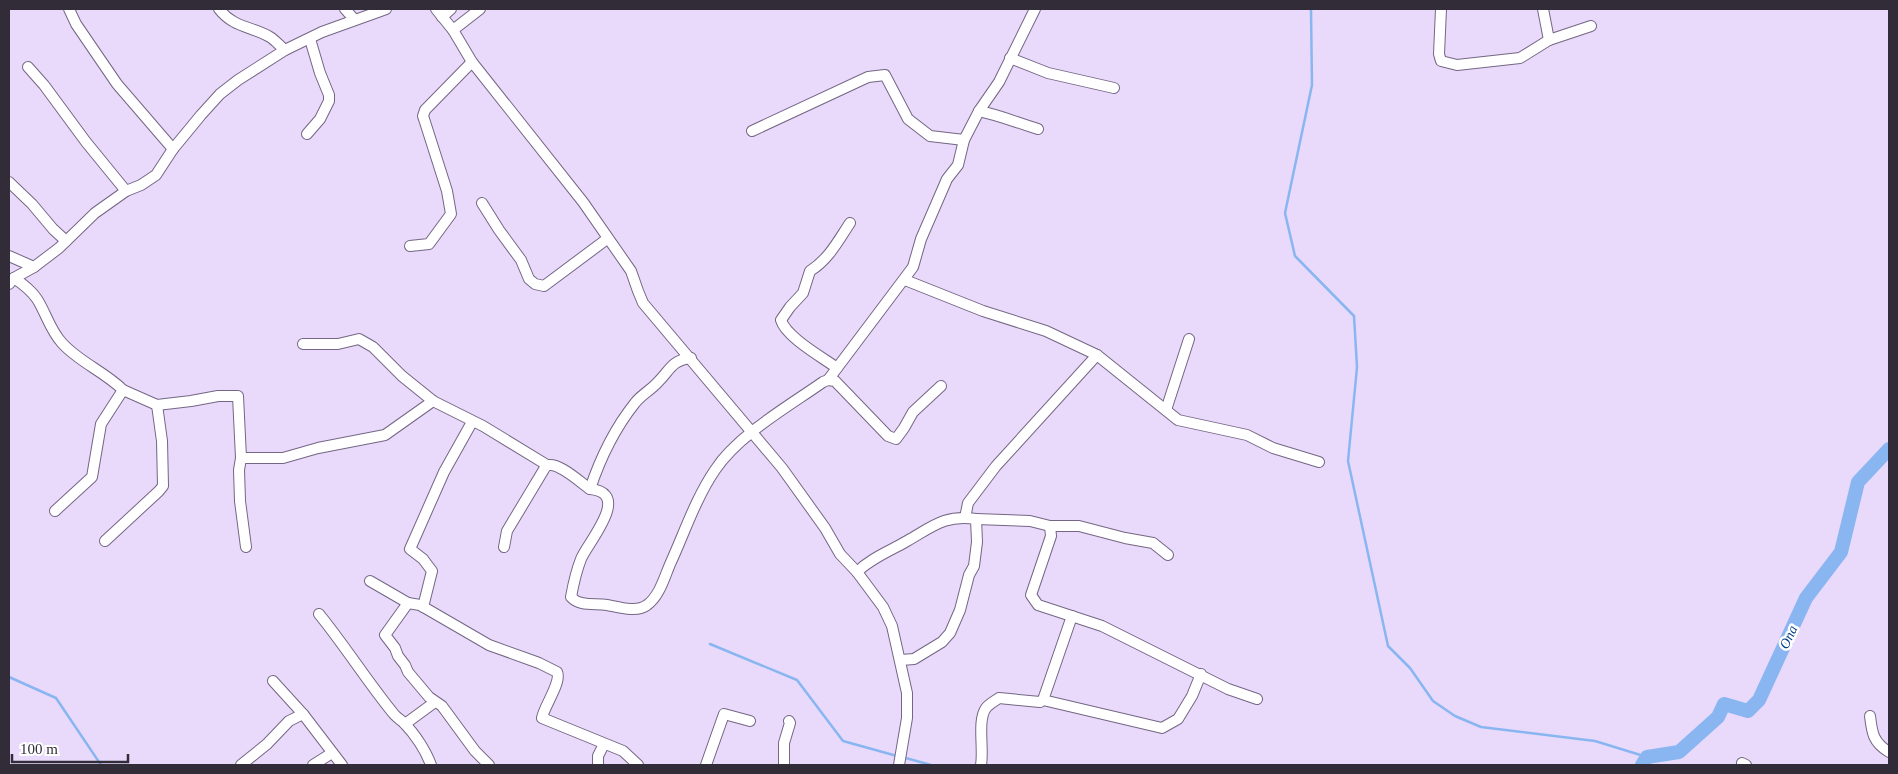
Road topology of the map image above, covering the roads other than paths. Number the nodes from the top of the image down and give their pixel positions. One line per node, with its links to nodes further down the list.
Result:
1 (69, 9): 26 (street)
2 (218, 9): 16 (street)
3 (346, 9): 11 (street)
4 (386, 9): 11 (street)
5 (451, 9): 10 (street)
6 (480, 9): 13 (street)
7 (1035, 9): 17 (street)
8 (1441, 9): 15 (street)
9 (1543, 9): 15 (street)
10 (439, 13): 13 (street)
11 (354, 19): 14 (street)
12 (1591, 26): 15 (street)
13 (453, 30): 18 (street)
14 (310, 39): 16 (street); 24 (street)
15 (1549, 40)
16 (285, 50): 26 (street)
17 (1010, 58): 20 (street); 21 (street)
18 (472, 62): 31 (street); 33 (street)
19 (28, 67): 28 (street)
20 (1114, 88)
21 (979, 111): 22 (street); 25 (street)
22 (1038, 129)
23 (752, 131): 25 (street)
24 (307, 134)
25 (964, 140): 36 (street)
26 (173, 149): 28 (street)
27 (9, 182): 32 (street)
28 (126, 191): 32 (street)
29 (482, 203): 31 (street)
30 (850, 223): 42 (street)
31 (608, 239): 41 (street)
32 (66, 240): 35 (street)
33 (410, 246)
34 (9, 256): 35 (street)
35 (34, 268): 37 (street)
36 (905, 280): 40 (street); 42 (street)
37 (12, 281): 45 (street)
38 (1189, 340): 48 (street)
39 (303, 344): 46 (street)
40 (1097, 355): 48 (street); 56 (street)
41 (691, 358): 50 (street); 54 (street)
42 (837, 368): 43 (street)
43 (828, 380): 44 (street); 50 (street)
44 (941, 386)
45 (123, 390): 47 (street); 55 (street)
46 (433, 401): 49 (street); 51 (street)
47 (157, 404): 51 (street); 59 (street)
48 (1166, 410): 52 (street)
49 (472, 422): 53 (street); 66 (street)
50 (753, 432): 54 (street); 63 (street)
51 (241, 458): 60 (street)
52 (1319, 462)
53 (547, 465): 54 (street); 61 (street)
54 (590, 489)
55 (55, 511)
56 (965, 518): 57 (street); 63 (street)
57 (976, 519): 58 (street); 69 (street)
58 (1050, 526): 62 (street); 68 (street)
59 (105, 540)
60 (246, 547)
61 (504, 548)
62 (1168, 555)
63 (857, 572): 69 (street)
64 (370, 581): 65 (street)
65 (408, 603): 66 (street); 74 (street)
66 (423, 607): 80 (street)
67 (319, 614): 79 (street)
68 (1072, 616): 70 (street); 73 (street)
69 (901, 660): 92 (street)
70 (1201, 674): 72 (street); 73 (street)
71 (273, 682): 75 (street)
72 (1257, 699)
73 (1043, 700): 93 (street)
74 (435, 702): 79 (street); 87 (street)
75 (303, 714): 82 (street); 83 (street)
76 (1870, 716): 81 (street)
77 (750, 721): 90 (street)
78 (789, 721): 91 (street)
79 (405, 724): 86 (street)
80 (604, 744): 88 (street); 89 (street)
81 (1889, 752)
82 (332, 753): 84 (street); 85 (street)
83 (241, 765)
84 (313, 765)
85 (342, 765)
86 (431, 765)
87 (489, 765)
88 (598, 765)
89 (638, 765)
90 (706, 765)
91 (784, 765)
92 (900, 765)
93 (981, 765)

